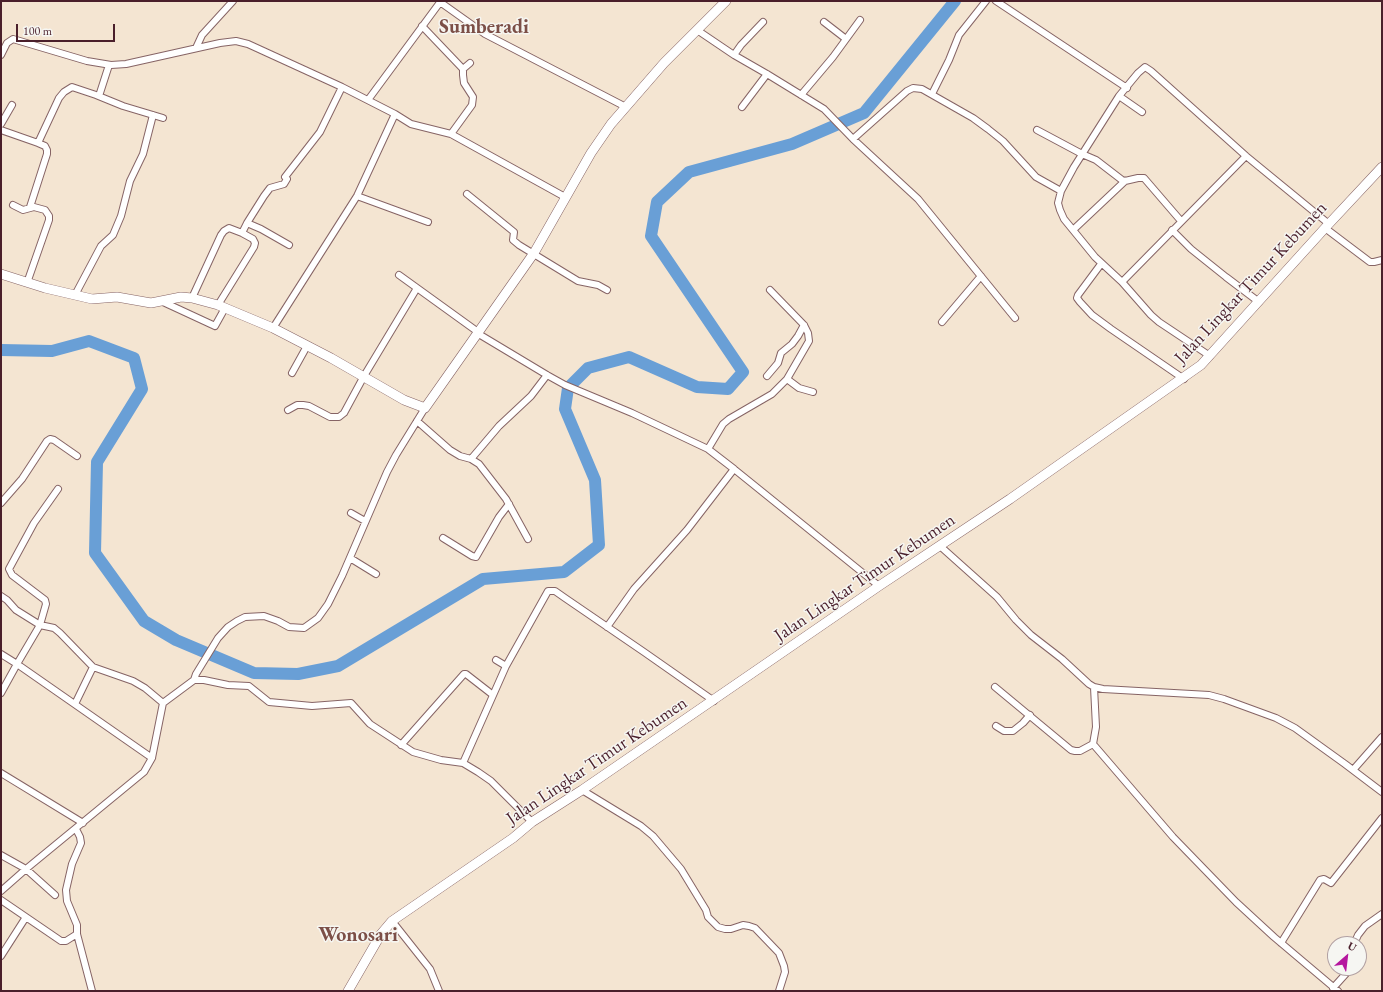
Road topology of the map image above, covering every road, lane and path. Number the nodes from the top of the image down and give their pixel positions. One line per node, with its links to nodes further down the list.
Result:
1 (233, 1): 12 (street)
2 (726, 1): 10 (main road)
3 (986, 1): 21 (street)
4 (996, 1): 20 (street)
5 (441, 2): 9 (street); 27 (street)
6 (860, 20): 11 (street)
7 (763, 22): 14 (street)
8 (824, 22): 11 (street)
9 (422, 26): 17 (street); 25 (street)
10 (697, 30): 14 (street); 27 (main road)
11 (846, 39): 22 (street)
12 (196, 48): 16 (street); 19 (street)
13 (1, 55): 16 (street)
14 (734, 55): 18 (street)
15 (470, 63): 17 (street)
16 (109, 65): 23 (street)
17 (463, 70): 36 (street)
18 (768, 74): 22 (street); 28 (street)
19 (342, 88): 25 (street); 51 (street)
20 (1126, 88): 24 (street); 40 (street)
21 (932, 94): 37 (street); 43 (street)
22 (801, 95): 37 (street)
23 (99, 96): 31 (street); 38 (street)
24 (1120, 96): 29 (street); 39 (street)
25 (368, 100): 30 (street)
26 (12, 105): 33 (street)
27 (624, 106): 46 (main road)
28 (742, 107)
29 (1142, 112)
30 (395, 114): 36 (street); 45 (street)
31 (153, 115): 32 (street); 68 (street)
32 (163, 118)
33 (1, 124)
34 (1, 130): 38 (street)
35 (1037, 130): 39 (street)
36 (451, 134): 46 (street)
37 (851, 138): 62 (street)
38 (38, 143): 48 (street)
39 (1082, 154): 42 (street); 43 (street)
40 (1246, 156): 49 (street); 52 (street)
41 (1382, 167): 52 (main road, Jalan Lingkar Timur Kebumen)
42 (1125, 181): 49 (street); 53 (street)
43 (1061, 191): 53 (street)
44 (467, 194): 57 (street)
45 (357, 196): 50 (street); 76 (street)
46 (565, 197): 57 (main road)
47 (12, 205): 48 (street)
48 (30, 207): 64 (street)
49 (1181, 221): 54 (street)
50 (428, 222)
51 (247, 224): 55 (street); 56 (street)
52 (1327, 226): 58 (street); 71 (main road, Jalan Lingkar Timur Kebumen)
53 (1073, 230): 59 (street)
54 (1172, 230): 63 (street); 71 (street)
55 (242, 233): 69 (street); 72 (street)
56 (289, 244)
57 (534, 253): 66 (street); 77 (main road)
58 (1382, 260)
59 (1101, 264): 63 (street); 84 (street)
60 (1, 274): 64 (main road)
61 (399, 275): 65 (street)
62 (982, 276): 73 (street); 74 (street)
63 (1122, 282): 79 (street)
64 (27, 283): 68 (main road)
65 (417, 288): 77 (street); 82 (street)
66 (607, 290)
67 (770, 290): 75 (street)
68 (75, 295): 70 (main road)
69 (192, 298): 70 (main road); 72 (main road)
70 (162, 301): 72 (street)
71 (1259, 302): 79 (main road, Jalan Lingkar Timur Kebumen)
72 (221, 306): 76 (main road)
73 (1014, 318)
74 (942, 322)
75 (804, 325): 83 (street); 85 (street)
76 (273, 328): 78 (main road)
77 (478, 332): 81 (street); 87 (main road)
78 (307, 346): 80 (street); 82 (main road)
79 (1210, 356): 84 (main road, Jalan Lingkar Timur Kebumen)
80 (292, 373)
81 (547, 375): 90 (street); 92 (street)
82 (364, 376): 87 (main road); 88 (street)
83 (768, 376)
84 (1184, 379): 101 (main road, Jalan Lingkar Timur Kebumen)
85 (787, 380): 86 (street); 90 (street)
86 (813, 392)
87 (424, 408): 89 (street)
88 (288, 410)
89 (417, 422): 92 (street); 98 (street)
90 (708, 449): 93 (street)
91 (77, 456): 95 (street)
92 (471, 459): 96 (street)
93 (734, 469): 104 (street); 107 (street)
94 (58, 489): 106 (street)
95 (1, 504)
96 (509, 504): 99 (street); 100 (street)
97 (351, 513): 98 (street)
98 (365, 521): 102 (street)
99 (443, 538)
100 (528, 539)
101 (940, 546): 104 (main road, Jalan Lingkar Timur Kebumen); 115 (street)
102 (350, 558): 103 (street); 113 (street)
103 (376, 574)
104 (879, 586): 118 (main road, Jalan Lingkar Timur Kebumen)
105 (1, 596): 106 (street)
106 (40, 626): 110 (street); 112 (street)
107 (607, 627): 111 (street); 118 (street)
108 (1, 654): 110 (street)
109 (496, 660): 111 (street)
110 (17, 664): 116 (street); 120 (street)
111 (506, 666): 117 (street)
112 (93, 668): 119 (street); 120 (street)
113 (195, 677): 119 (street); 125 (street)
114 (996, 687): 121 (street)
115 (1094, 687): 124 (street); 128 (street)
116 (1, 693)
117 (493, 695): 125 (street); 127 (street)
118 (714, 701): 130 (main road, Jalan Lingkar Timur Kebumen)
119 (163, 703): 126 (street)
120 (75, 704): 126 (street)
121 (1030, 715): 122 (street); 124 (street)
122 (996, 726)
123 (1382, 737): 128 (street)
124 (1093, 744): 146 (street)
125 (401, 745): 127 (street)
126 (152, 758): 134 (street)
127 (463, 764): 133 (street)
128 (1353, 770): 131 (street)
129 (1, 773): 134 (street)
130 (582, 790): 133 (main road, Jalan Lingkar Timur Kebumen); 153 (street)
131 (1382, 792)
132 (1382, 818): 146 (street)
133 (532, 822): 143 (main road, Jalan Lingkar Timur Kebumen)
134 (83, 823): 135 (street)
135 (76, 829): 137 (street); 144 (street)
136 (1, 855): 137 (street)
137 (30, 873): 138 (street); 139 (street)
138 (1, 891)
139 (56, 895)
140 (1, 900): 142 (street)
141 (1382, 914): 145 (street)
142 (26, 917): 144 (street); 147 (street)
143 (392, 921): 151 (main road, Jalan Lingkar Timur Kebumen); 152 (street)
144 (77, 934): 150 (street)
145 (1358, 936)
146 (1281, 943): 149 (street)
147 (1, 956)
148 (1345, 976): 149 (street)
149 (1336, 989)
150 (92, 991)
151 (348, 991)
152 (439, 991)
153 (779, 991)

